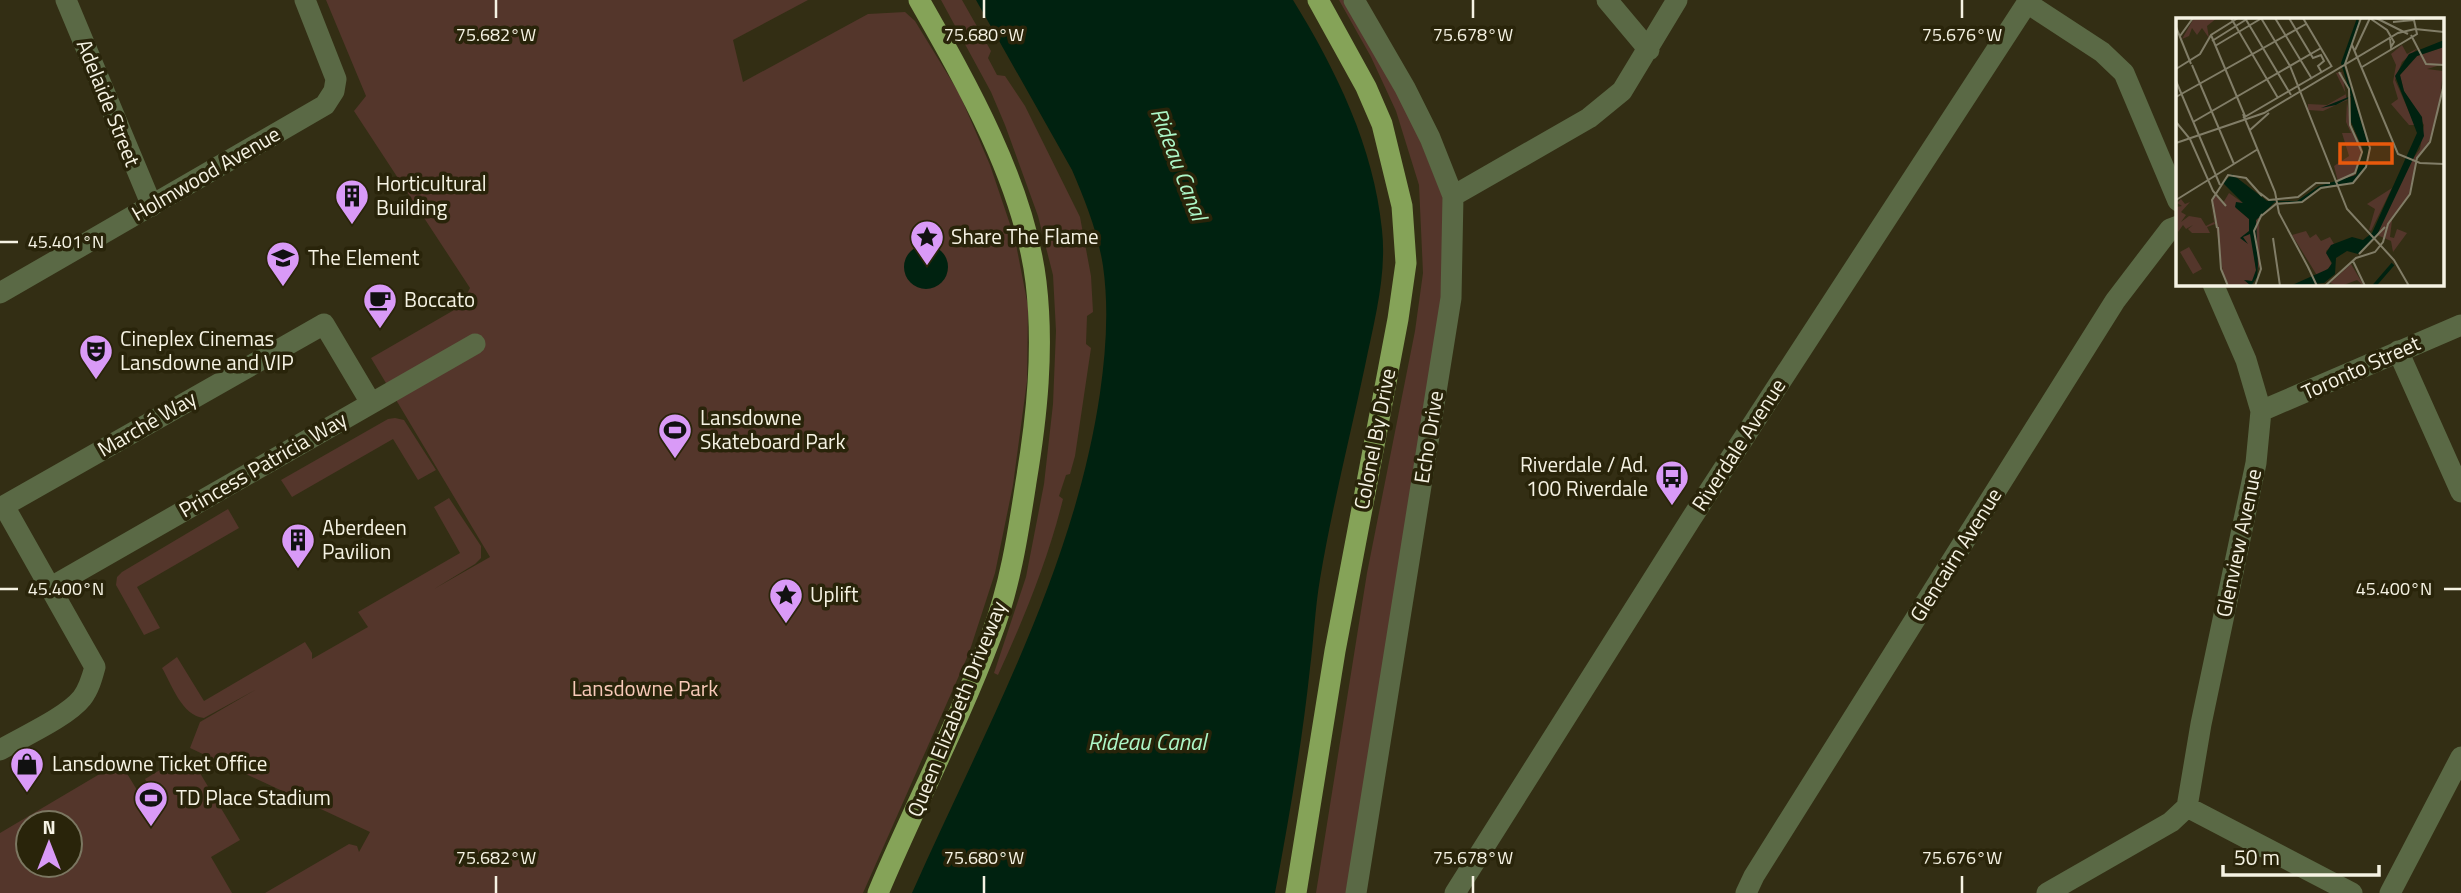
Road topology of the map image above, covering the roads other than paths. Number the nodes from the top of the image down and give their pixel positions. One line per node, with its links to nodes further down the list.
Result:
1 (66, 0): 12 (street, Adelaide Street)
2 (304, 0): 12 (street, Holmwood Avenue)
3 (919, 0): 27 (main road, Queen Elizabeth Driveway)
4 (1318, 0): 28 (main road, Colonel By Drive)
5 (1354, 0): 10 (street, Echo Drive)
6 (1607, 0): 9 (street)
7 (1677, 0): 9 (street)
8 (2028, 1): 11 (street); 30 (street, Riverdale Avenue)
9 (1649, 50): 10 (street)
10 (1453, 196): 29 (street, Echo Drive)
11 (2176, 196)
12 (152, 206): 15 (street, Holmwood Avenue)
13 (2176, 227): 31 (street, Glencairn Avenue)
14 (2213, 285): 20 (street, Glenview Avenue)
15 (0, 293)
16 (2461, 325): 18 (street, Toronto Street)
17 (475, 344): 19 (street, Princess Patricia Way)
18 (2399, 351): 20 (street, Toronto Street); 21 (street)
19 (370, 403): 22 (street, Marché Way); 23 (street, Princess Patricia Way)
20 (2261, 411): 26 (street, Glenview Avenue)
21 (2461, 492)
22 (2, 507): 23 (street)
23 (51, 587): 24 (street)
24 (0, 750)
25 (2461, 757): 34 (street)
26 (2187, 807): 32 (street); 33 (street)
27 (878, 893)
28 (1296, 893)
29 (1356, 893)
30 (1455, 893)
31 (1746, 893)
32 (2047, 893)
33 (2352, 893)
34 (2390, 893)

